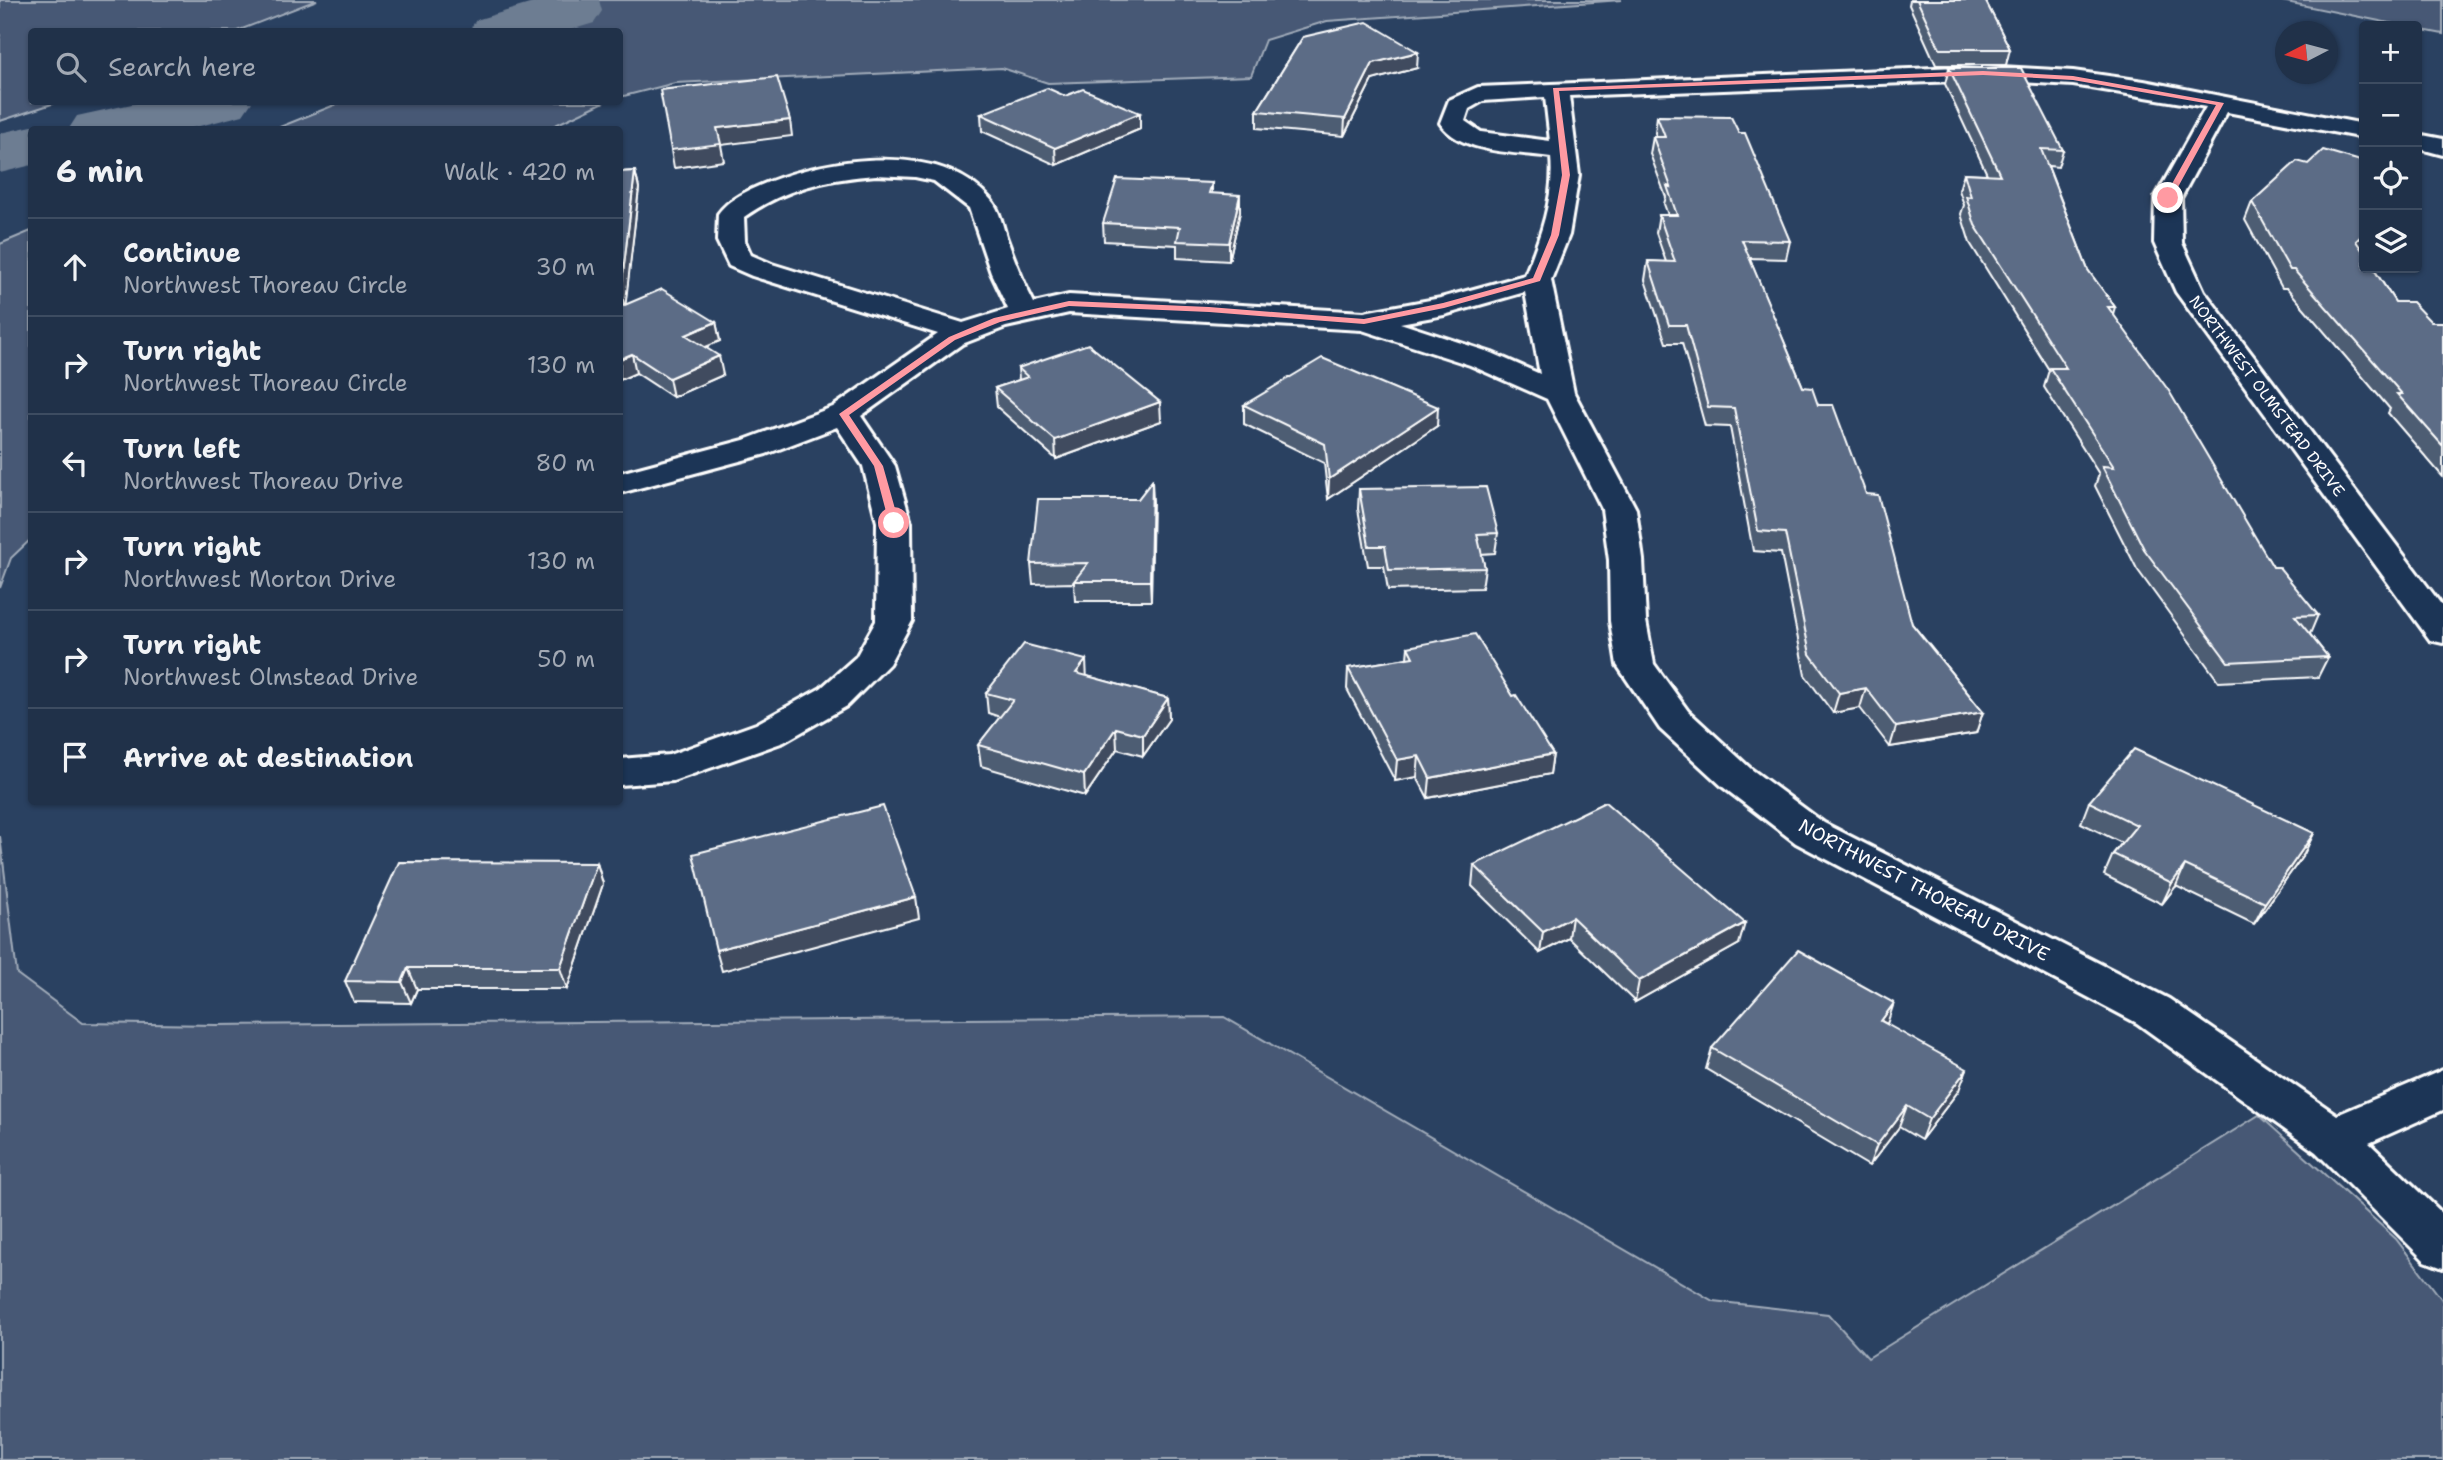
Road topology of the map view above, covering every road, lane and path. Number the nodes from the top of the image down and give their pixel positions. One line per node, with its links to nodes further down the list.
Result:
1 (1556, 89): 2 (street); 6 (street); 6 (street)
2 (2220, 103): 3 (street); 14 (street, NORTHWEST OLMSTEAD DRIVE)
3 (2359, 130)
4 (2422, 142): 5 (street)
5 (2443, 147)
6 (1563, 151): 7 (street)
7 (1537, 280): 9 (street); 11 (street, NORTHWEST THOREAU DRIVE)
8 (1019, 315): 9 (street); 10 (street); 10 (street)
9 (1364, 321): 11 (street)
10 (964, 333): 12 (street)
11 (1559, 393): 17 (street, NORTHWEST THOREAU DRIVE)
12 (844, 414): 13 (street); 15 (street)
13 (623, 482)
14 (2443, 632)
15 (623, 772)
16 (2443, 1089): 17 (street)
17 (2333, 1138): 18 (street, NORTHWEST THOREAU DRIVE)
18 (2443, 1246)

